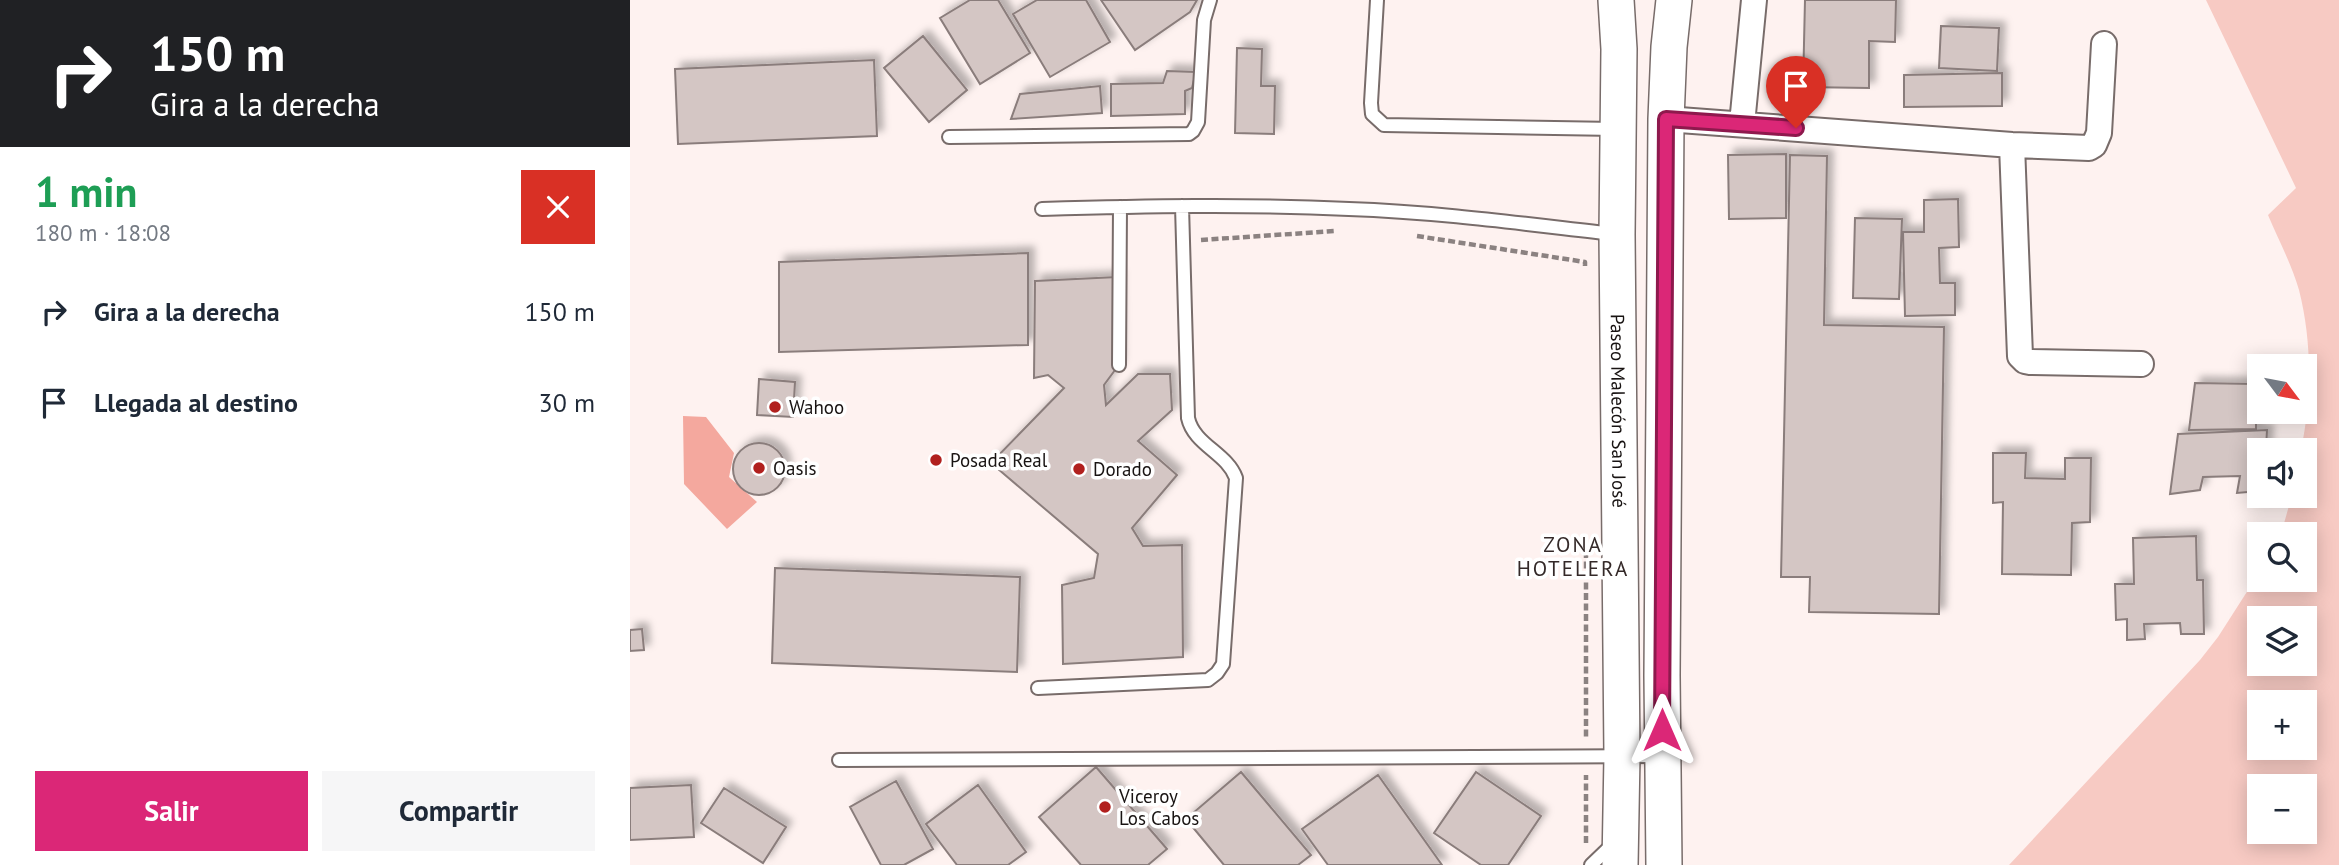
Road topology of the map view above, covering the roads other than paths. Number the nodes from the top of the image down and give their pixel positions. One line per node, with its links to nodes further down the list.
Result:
1 (1210, 0): 10 (lane)
2 (1377, 0): 9 (lane)
3 (1616, 0): 9 (main road, Paseo Malecón San José)
4 (1674, 0): 7 (main road)
5 (1754, 0): 8 (street)
6 (2104, 44): 11 (street)
7 (1666, 119): 8 (street); 18 (main road)
8 (1742, 124): 11 (street)
9 (1617, 129): 15 (main road, Paseo Malecón San José)
10 (949, 137)
11 (2012, 145): 16 (street)
12 (1182, 206): 13 (lane); 15 (lane); 20 (lane)
13 (1120, 207): 14 (lane); 17 (lane)
14 (1042, 209)
15 (1617, 234): 19 (main road, Paseo Malecón San José)
16 (2141, 364)
17 (1119, 365)
18 (1662, 676): 19 (main road); 22 (main road)
19 (1621, 677): 21 (main road, Paseo Malecón San José)
20 (1038, 688)
21 (1622, 757): 22 (lane); 23 (lane); 24 (main road, Paseo Malecón San José)
22 (1662, 757): 26 (main road)
23 (839, 760)
24 (1620, 851): 25 (lane)
25 (1591, 865)
26 (1664, 865)

